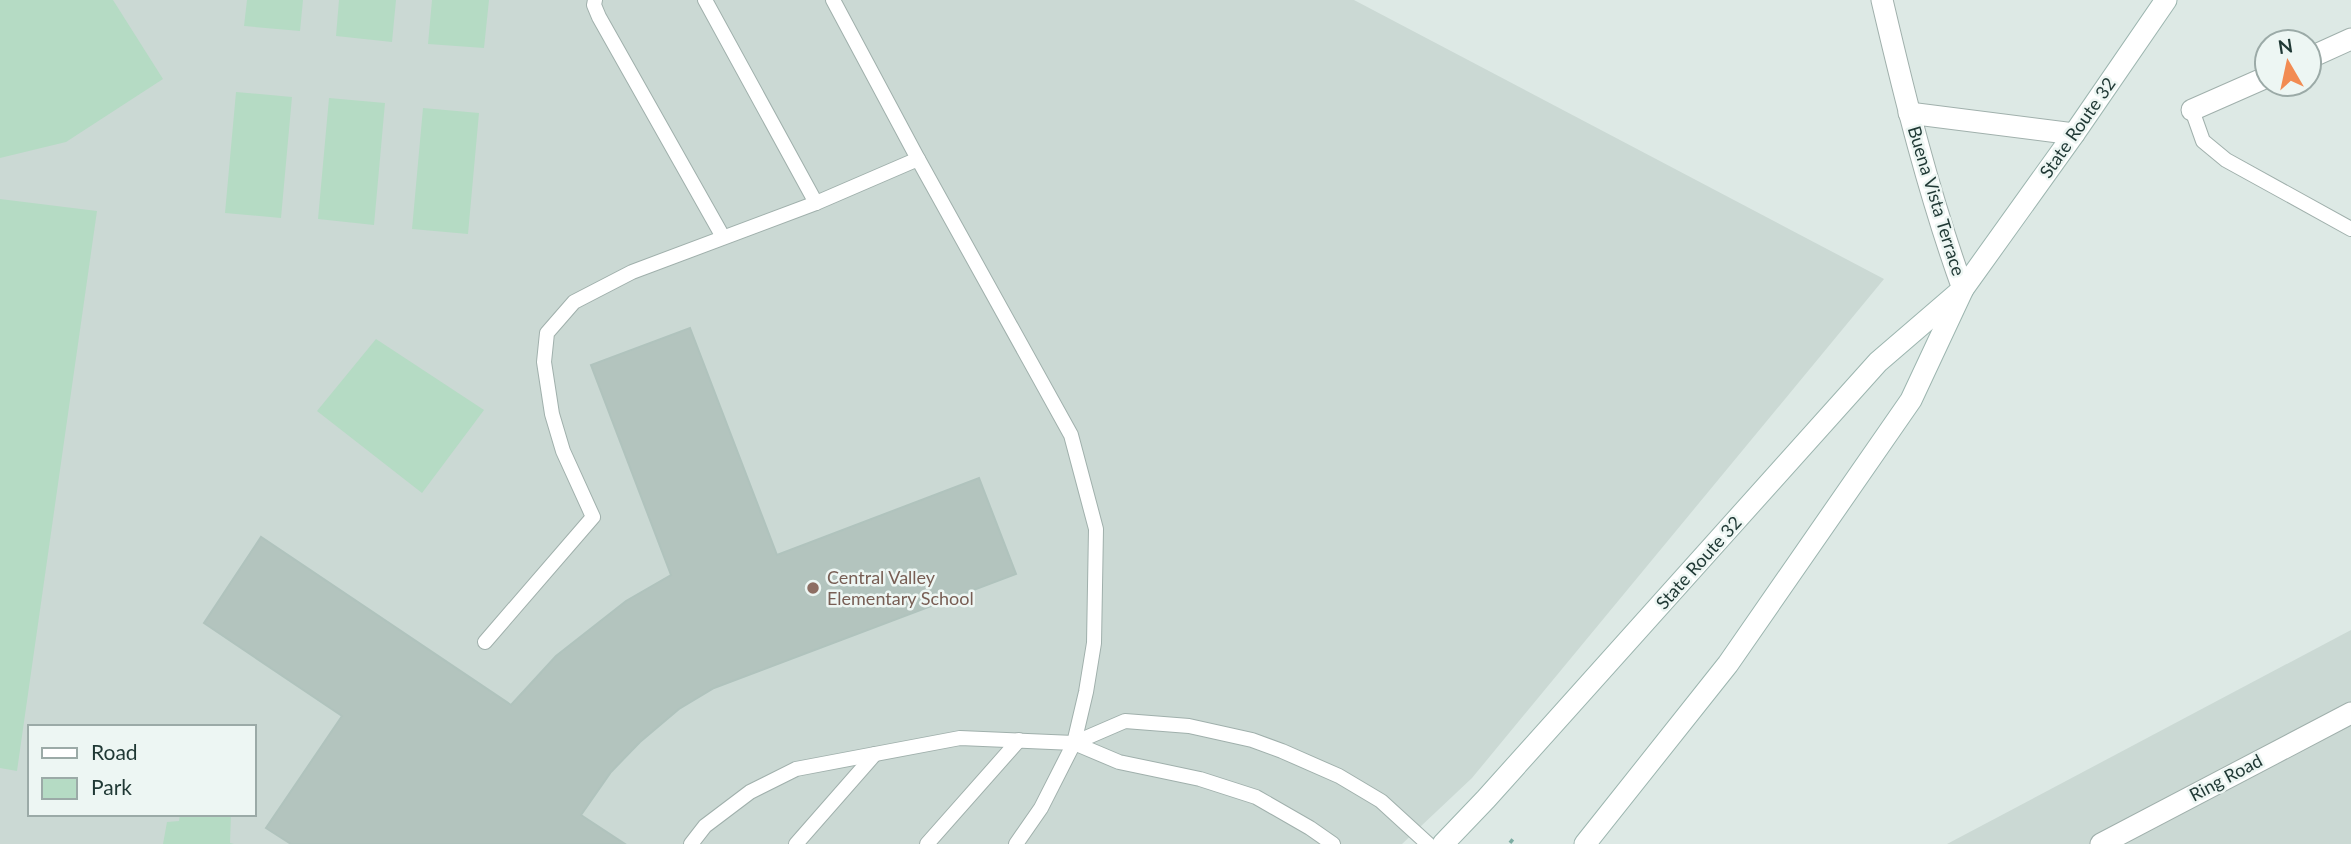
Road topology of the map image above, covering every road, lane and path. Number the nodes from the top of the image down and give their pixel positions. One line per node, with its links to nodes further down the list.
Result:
1 (595, 0): 15 (lane)
2 (705, 0): 13 (lane)
3 (833, 0): 12 (lane)
4 (1882, 0): 10 (main road, Buena Vista Terrace)
5 (2166, 0): 11 (main road, State Route 32)
6 (2351, 39): 7 (main road)
7 (2323, 52)
8 (2253, 83): 9 (main road)
9 (2192, 110): 14 (lane)
10 (1909, 113): 11 (main road, Buena Vista Terrace); 16 (main road, Buena Vista Terrace)
11 (2074, 134): 16 (main road, State Route 32)
12 (918, 159): 13 (lane); 20 (lane)
13 (816, 203): 15 (lane)
14 (2351, 229)
15 (723, 237): 17 (lane)
16 (1963, 289): 28 (main road, State Route 32); 29 (main road, State Route 32)
17 (485, 642)
18 (2351, 713): 30 (main road, Ring Road)
19 (1019, 740): 20 (lane); 21 (lane); 24 (lane)
20 (1074, 743): 25 (lane); 26 (lane); 27 (lane)
21 (875, 754): 22 (lane); 23 (lane)
22 (691, 844)
23 (796, 844)
24 (927, 844)
25 (1016, 844)
26 (1333, 844)
27 (1428, 844)
28 (1443, 844)
29 (1585, 844)
30 (2101, 844)

